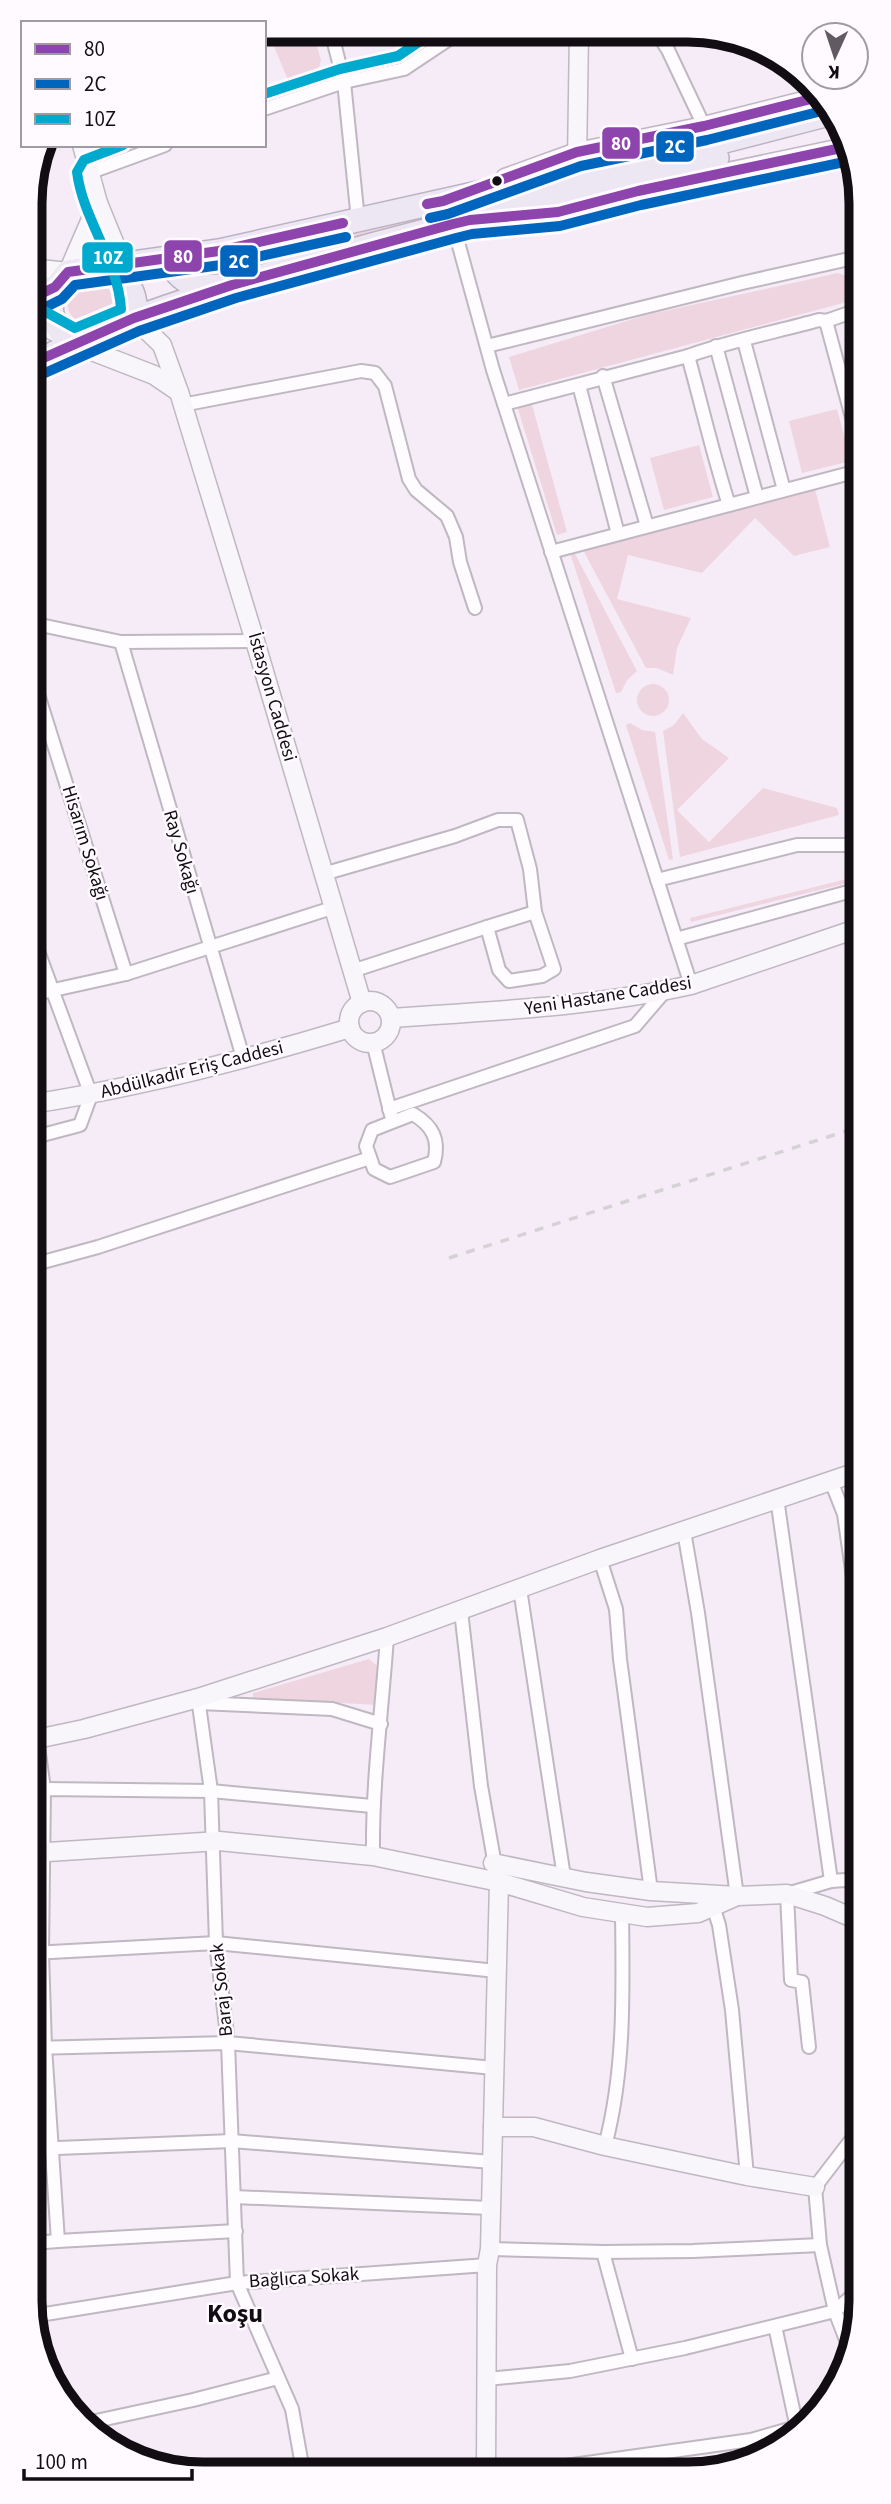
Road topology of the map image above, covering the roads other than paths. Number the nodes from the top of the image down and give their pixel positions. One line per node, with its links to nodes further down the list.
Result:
1 (334, 42): 5 (street)
2 (446, 42): 5 (street)
3 (579, 42): 14 (street)
4 (663, 42): 9 (street)
5 (344, 82): 7 (street); 17 (street)
6 (811, 99): 9 (street)
7 (266, 108)
8 (822, 115): 14 (highway)
9 (704, 126): 14 (street)
10 (831, 129): 18 (highway)
11 (83, 147): 15 (street)
12 (146, 148): 15 (street)
13 (839, 149): 18 (street)
14 (577, 162): 17 (highway)
15 (91, 172): 16 (street)
16 (98, 203): 21 (street); 23 (street)
17 (358, 220): 19 (highway)
18 (461, 222): 24 (highway); 32 (street)
19 (219, 251): 21 (highway); 24 (highway)
20 (849, 259): 32 (street)
21 (120, 271): 23 (highway); 27 (highway)
22 (42, 272): 23 (street)
23 (62, 280): 25 (highway); 30 (highway)
24 (233, 285): 27 (highway)
25 (42, 292)
26 (849, 312): 28 (street)
27 (134, 318): 30 (highway); 38 (street, İstasyon Caddesi)
28 (827, 321): 31 (street); 40 (street)
29 (42, 325): 30 (street)
30 (69, 340): 35 (highway); 38 (street)
31 (744, 341): 33 (street); 42 (street)
32 (487, 346): 39 (street)
33 (716, 346): 34 (street); 43 (street)
34 (688, 356): 36 (street); 44 (street)
35 (42, 357)
36 (603, 376): 37 (street); 45 (street)
37 (579, 386): 39 (street); 46 (street)
38 (180, 399): 48 (street); 50 (street, İstasyon Caddesi)
39 (504, 404): 47 (street)
40 (849, 405)
41 (849, 473): 42 (street)
42 (784, 490): 43 (street)
43 (757, 497): 44 (street)
44 (729, 505): 45 (street)
45 (647, 526): 46 (street)
46 (618, 534): 47 (street)
47 (551, 552): 55 (street)
48 (475, 608)
49 (42, 625): 51 (street)
50 (256, 640): 51 (street); 54 (street, İstasyon Caddesi)
51 (121, 642): 62 (street, Ray Sokağı)
52 (42, 707): 65 (street, Hisarım Sokağı)
53 (849, 845): 55 (street)
54 (323, 874): 57 (street, İstasyon Caddesi); 58 (street)
55 (657, 880): 61 (street)
56 (849, 892): 61 (street)
57 (332, 908): 62 (street); 64 (street, İstasyon Caddesi)
58 (535, 912): 59 (street); 59 (street)
59 (486, 927): 64 (street)
60 (849, 931): 66 (street, Yeni Hastane Caddesi)
61 (676, 939): 66 (street)
62 (209, 947): 65 (street); 74 (street, Ray Sokağı)
63 (42, 962): 67 (street)
64 (352, 971): 70 (street, İstasyon Caddesi)
65 (126, 974): 67 (street)
66 (691, 985): 68 (street, Yeni Hastane Caddesi)
67 (52, 990): 69 (street); 75 (street)
68 (665, 991): 71 (street, Yeni Hastane Caddesi); 77 (street)
69 (42, 992)
70 (362, 1003): 71 (street); 72 (street)
71 (391, 1018): 73 (street)
72 (351, 1028): 73 (street); 74 (street, Abdülkadir Eriş Caddesi)
73 (373, 1042): 77 (street)
74 (244, 1061): 75 (street, Abdülkadir Eriş Caddesi)
75 (91, 1095): 76 (street, Abdülkadir Eriş Caddesi); 79 (street)
76 (42, 1102)
77 (388, 1109): 78 (street)
78 (393, 1122): 80 (street); 80 (street)
79 (42, 1135)
80 (370, 1158): 81 (street)
81 (42, 1262)
82 (849, 1475): 83 (street)
83 (831, 1481): 84 (street); 86 (street)
84 (777, 1498): 85 (street); 103 (street)
85 (684, 1531): 87 (street); 107 (street)
86 (849, 1546)
87 (600, 1559): 88 (street); 105 (street)
88 (520, 1589): 89 (street); 101 (street)
89 (461, 1611): 90 (street); 100 (street)
90 (387, 1637): 91 (street); 92 (street)
91 (198, 1701): 92 (street); 93 (street); 95 (street, Baraj Sokak)
92 (381, 1724): 96 (street)
93 (42, 1737)
94 (42, 1790): 95 (street)
95 (211, 1791): 96 (street); 97 (street, Baraj Sokak)
96 (372, 1806): 99 (street)
97 (212, 1842): 98 (street); 99 (street); 111 (street, Baraj Sokak)
98 (42, 1853)
99 (373, 1856): 104 (street)
100 (493, 1863): 101 (street); 104 (street)
101 (564, 1877): 105 (street)
102 (849, 1880): 103 (street)
103 (831, 1881): 106 (street)
104 (499, 1882): 109 (street); 113 (street)
105 (651, 1891): 107 (street)
106 (787, 1894): 107 (street); 110 (street); 116 (street)
107 (737, 1896): 108 (street)
108 (713, 1906): 109 (street); 126 (street)
109 (622, 1914): 122 (street)
110 (849, 1916)
111 (216, 1943): 112 (street); 113 (street); 114 (street, Baraj Sokak)
112 (42, 1953)
113 (496, 1971): 117 (street)
114 (228, 2043): 115 (street); 117 (street); 120 (street, Baraj Sokak)
115 (42, 2048)
116 (809, 2048)
117 (494, 2068): 119 (street)
118 (42, 2071): 123 (street)
119 (493, 2127): 122 (street); 125 (street)
120 (232, 2141): 123 (street); 125 (street); 128 (street, Baraj Sokak)
121 (849, 2143): 127 (street)
122 (605, 2146): 126 (street)
123 (52, 2148): 124 (street); 131 (street)
124 (42, 2149)
125 (492, 2162): 129 (street)
126 (747, 2176): 127 (street)
127 (815, 2187): 133 (street)
128 (234, 2197): 129 (street); 130 (street, Baraj Sokak)
129 (490, 2208): 135 (street)
130 (236, 2231): 131 (street); 136 (street, Baraj Sokak)
131 (58, 2241): 132 (street)
132 (42, 2242)
133 (820, 2245): 134 (street, Bağlıca Sokak); 138 (street)
134 (603, 2252): 135 (street, Bağlıca Sokak); 142 (street)
135 (489, 2257): 136 (street, Bağlıca Sokak); 144 (street)
136 (237, 2283): 139 (street); 143 (street, Bağlıca Sokak)
137 (849, 2299): 138 (street)
138 (835, 2311): 140 (street); 141 (street)
139 (42, 2314)
140 (775, 2326): 142 (street); 145 (street)
141 (845, 2337)
142 (632, 2359): 144 (street)
143 (278, 2378): 146 (street); 148 (street, Bağlıca Sokak)
144 (487, 2379): 149 (street)
145 (799, 2417)
146 (96, 2421)
147 (782, 2432): 150 (street)
148 (301, 2462)
149 (486, 2462)
150 (594, 2462)

